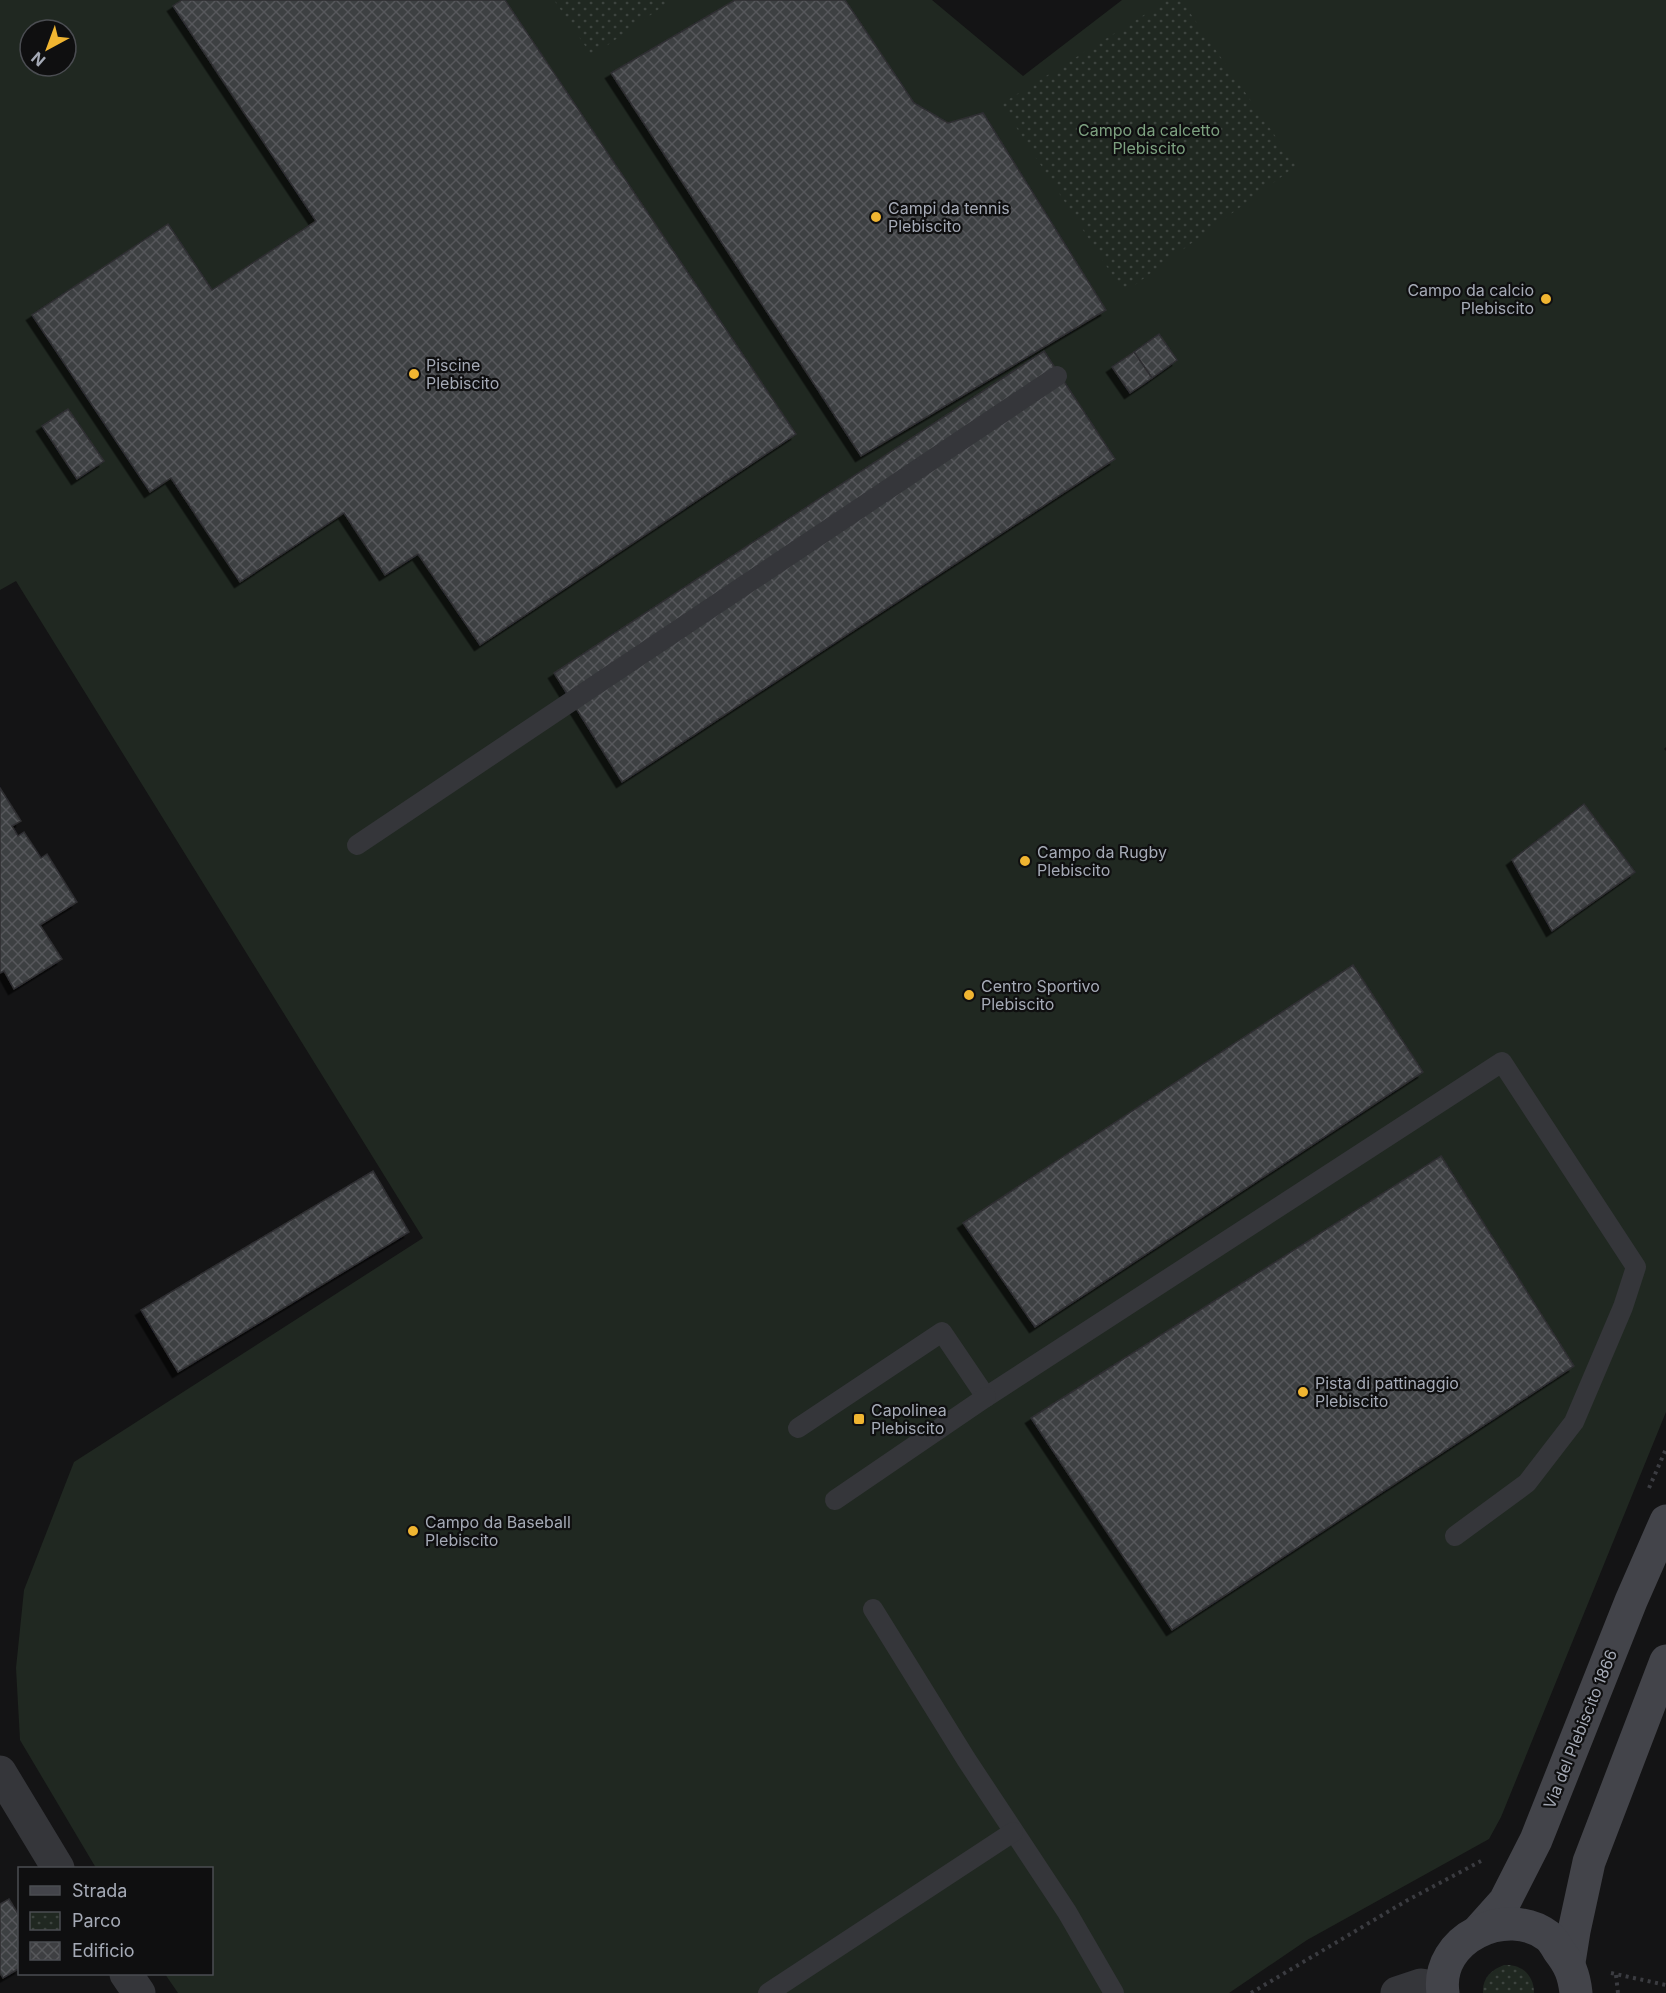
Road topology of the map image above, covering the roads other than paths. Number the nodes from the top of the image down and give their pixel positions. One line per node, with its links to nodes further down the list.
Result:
1 (1057, 376): 2 (lane)
2 (357, 845)
3 (986, 1397): 4 (lane); 5 (lane); 7 (lane)
4 (798, 1428)
5 (835, 1500)
6 (1666, 1521): 13 (main road, Via del Plebiscito 1866)
7 (1455, 1536)
8 (873, 1609): 11 (lane)
9 (1666, 1661): 15 (main road)
10 (0, 1772): 12 (street)
11 (1013, 1832): 18 (lane); 19 (lane)
12 (57, 1867)
13 (1480, 1929): 15 (main road); 16 (main road, Via del Plebiscito 1866)
14 (127, 1975): 17 (street)
15 (1572, 1978)
16 (1443, 1990): 20 (street)
17 (139, 1993)
18 (768, 1993)
19 (1114, 1993)
20 (1397, 1993)

